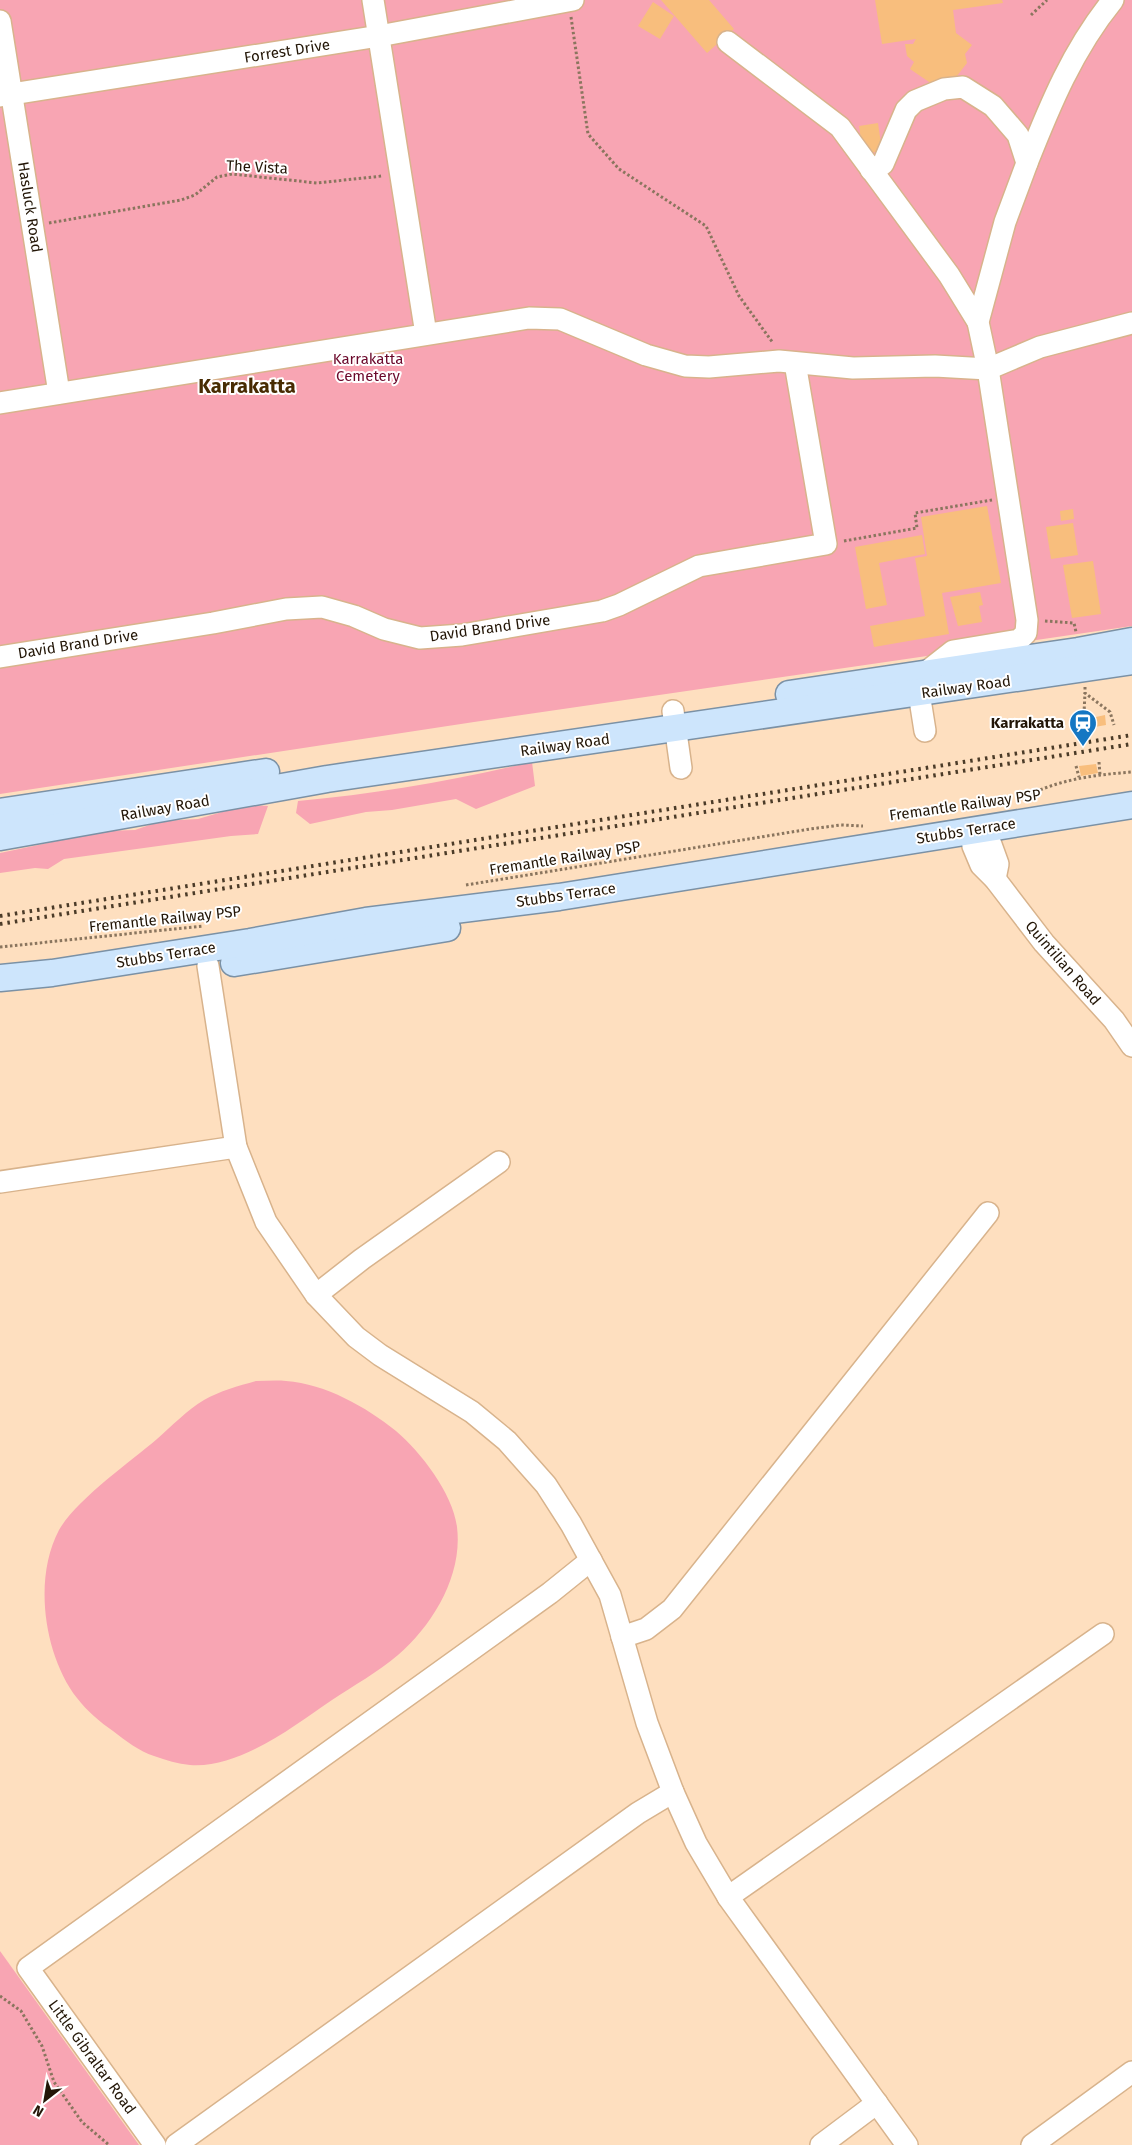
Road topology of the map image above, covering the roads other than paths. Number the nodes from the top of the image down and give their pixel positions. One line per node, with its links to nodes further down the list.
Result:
1 (373, 0): 5 (street)
2 (1112, 0): 8 (street)
3 (570, 1): 5 (street, Forrest Drive)
4 (0, 21): 7 (street, Hasluck Road)
5 (379, 36): 7 (street, Forrest Drive); 13 (street)
6 (728, 42): 9 (street)
7 (6, 95): 17 (street, Hasluck Road)
8 (1027, 163): 9 (street); 10 (street)
9 (871, 170): 10 (street)
10 (978, 322): 16 (street)
11 (1132, 323): 12 (street)
12 (1108, 329): 14 (street); 16 (street)
13 (426, 334): 15 (street); 17 (street)
14 (1132, 340)
15 (795, 363): 16 (street); 20 (street, David Brand Drive)
16 (988, 369): 22 (street)
17 (59, 394): 18 (street)
18 (0, 403)
19 (1132, 641): 22 (main road, Railway Road)
20 (0, 657)
21 (1132, 662): 22 (main road, Railway Road)
22 (922, 683): 23 (main road, Railway Road); 24 (street)
23 (674, 720): 25 (street); 27 (main road, Railway Road); 29 (main road, Railway Road)
24 (925, 731)
25 (681, 768)
26 (1132, 805): 30 (main road, Stubbs Terrace)
27 (0, 812)
28 (1132, 821): 30 (main road, Stubbs Terrace)
29 (0, 837)
30 (980, 837): 31 (main road, Stubbs Terrace); 32 (main road, Stubbs Terrace); 34 (street, Quintilian Road)
31 (208, 966): 33 (main road, Stubbs Terrace); 35 (street)
32 (0, 978)
33 (0, 995)
34 (1132, 1046)
35 (236, 1147): 37 (street); 39 (street)
36 (499, 1162): 39 (street)
37 (0, 1182)
38 (988, 1213): 42 (street)
39 (316, 1295): 40 (street)
40 (590, 1560): 42 (street); 47 (street, Little Gibraltar Road)
41 (1103, 1634): 44 (street)
42 (622, 1637): 43 (street)
43 (673, 1792): 44 (street); 48 (street)
44 (728, 1897): 46 (street)
45 (1132, 2072): 51 (street)
46 (877, 2103): 49 (street); 50 (street)
47 (155, 2145)
48 (176, 2145)
49 (821, 2145)
50 (907, 2145)
51 (1032, 2145)

